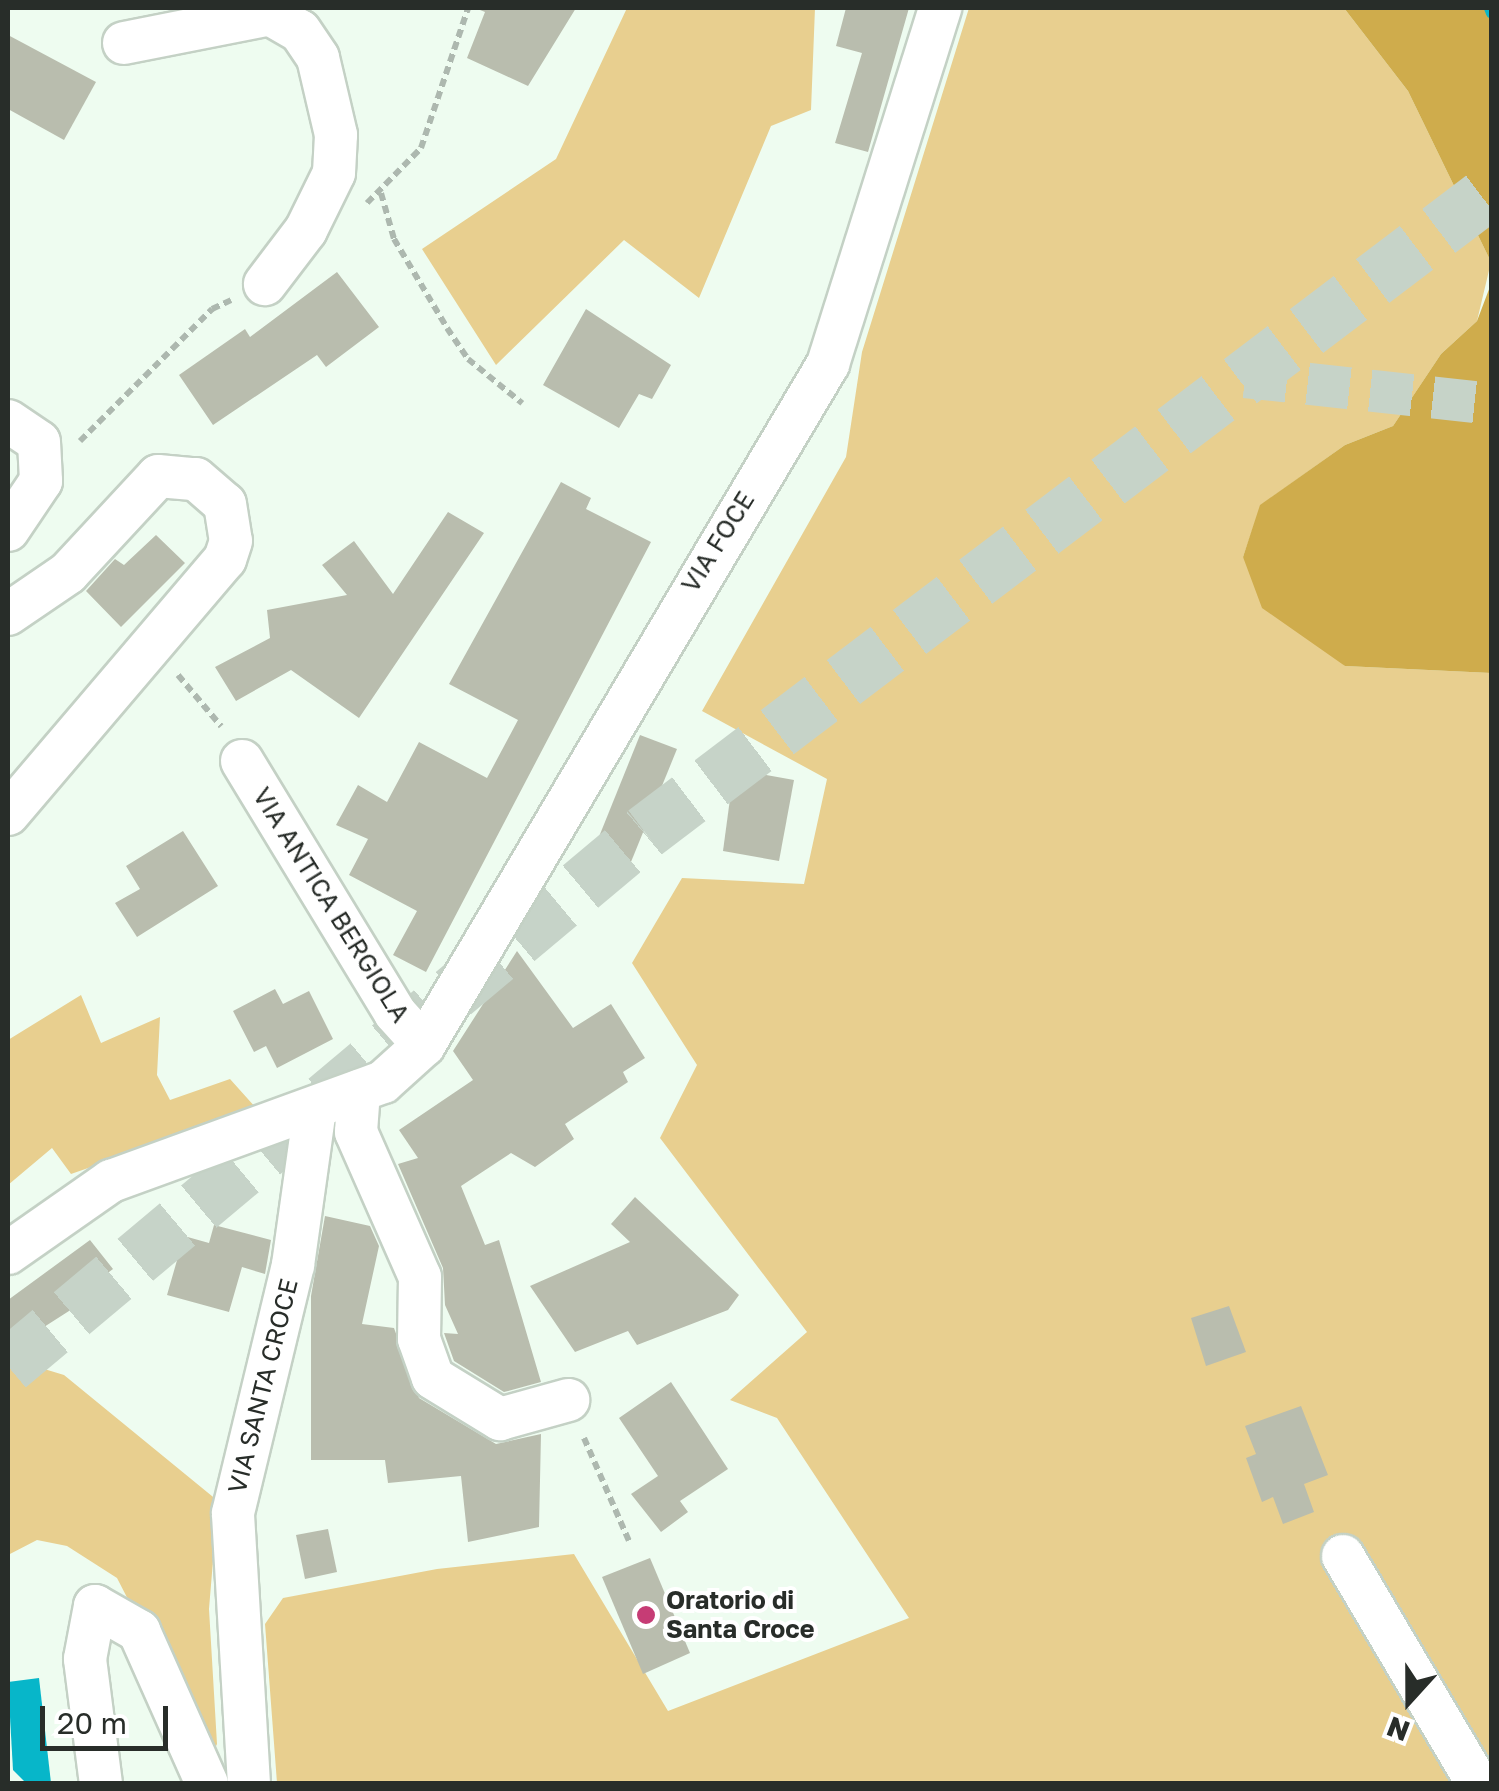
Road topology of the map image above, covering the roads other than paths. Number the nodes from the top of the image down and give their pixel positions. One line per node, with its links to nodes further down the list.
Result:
1 (940, 8): 9 (street, VIA FOCE)
2 (124, 43): 3 (street)
3 (265, 284)
4 (8, 421): 5 (street)
5 (8, 530)
6 (8, 614): 8 (street)
7 (242, 762): 9 (street, VIA ANTICA BERGIOLA)
8 (8, 814)
9 (424, 1046): 10 (street)
10 (359, 1092): 11 (street); 13 (street)
11 (315, 1109): 12 (street); 17 (street, VIA SANTA CROCE)
12 (8, 1254)
13 (568, 1400)
14 (1342, 1556): 18 (street)
15 (102, 1784): 16 (street)
16 (207, 1784)
17 (249, 1784)
18 (1478, 1784)

